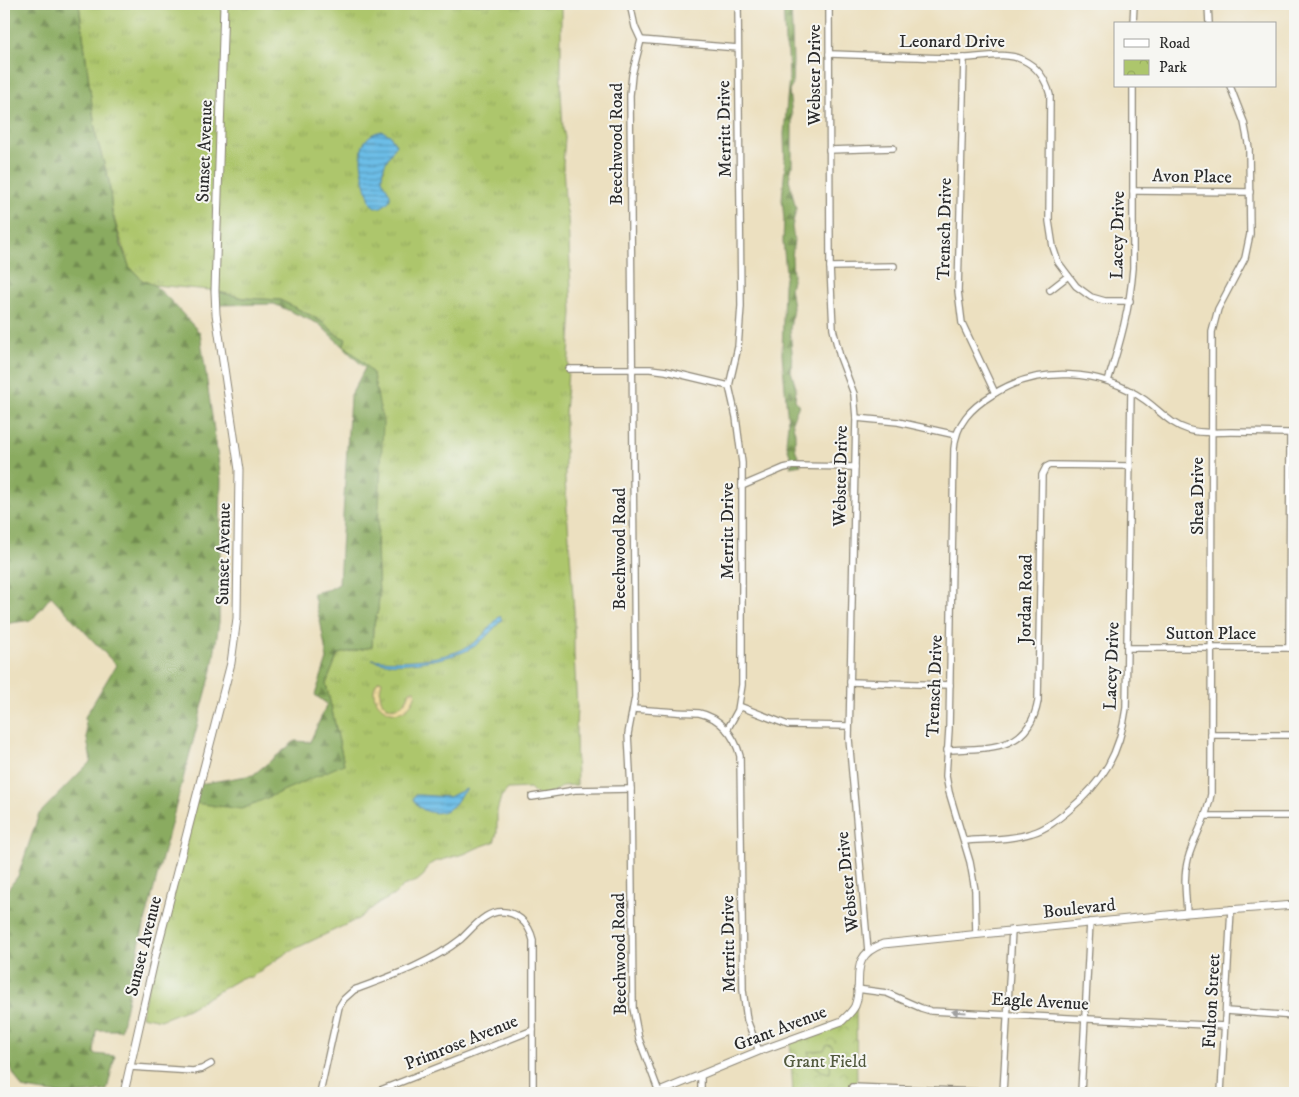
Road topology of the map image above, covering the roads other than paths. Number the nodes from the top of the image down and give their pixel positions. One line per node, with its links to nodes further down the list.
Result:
1 (224, 4): 70 (street, Sunset Avenue)
2 (630, 4): 9 (street)
3 (738, 4): 10 (street, Merritt Drive)
4 (829, 4): 11 (street, Webster Drive)
5 (1134, 4): 7 (street)
6 (1208, 4): 8 (street)
7 (1134, 22)
8 (1209, 22)
9 (641, 40): 10 (street); 24 (street, Beechwood Road)
10 (738, 48): 27 (street, Merritt Drive)
11 (829, 54): 12 (street, Leonard Drive); 16 (street, Webster Drive)
12 (964, 58): 21 (street, Leonard Drive); 29 (street, Trensch Drive)
13 (1133, 88): 17 (street, Lacey Drive)
14 (1231, 88): 18 (street, Shea Drive)
15 (893, 148): 16 (street)
16 (830, 150): 20 (street, Webster Drive)
17 (1133, 191): 18 (street, Avon Place); 23 (street, Lacey Drive)
18 (1250, 192): 31 (street, Shea Drive)
19 (894, 266): 20 (street)
20 (830, 267): 30 (street, Webster Drive)
21 (1068, 276): 22 (street); 23 (street, Leonard Drive)
22 (1050, 290)
23 (1130, 301): 26 (street, Lacey Drive)
24 (632, 368): 25 (street); 27 (street); 43 (street, Beechwood Road)
25 (569, 369)
26 (1108, 381): 28 (street); 29 (street)
27 (729, 386): 36 (street, Merritt Drive)
28 (1131, 391): 31 (street); 34 (street, Lacey Drive)
29 (995, 393): 33 (street)
30 (856, 418): 33 (street); 35 (street, Webster Drive)
31 (1212, 432): 32 (street); 38 (street, Shea Drive)
32 (1292, 433): 39 (street)
33 (956, 435): 41 (street, Trensch Drive)
34 (1130, 466): 37 (street, Lacey Drive); 48 (street, Jordan Road)
35 (855, 467): 36 (street); 40 (street, Webster Drive)
36 (742, 486): 42 (street, Merritt Drive)
37 (1127, 648): 38 (street, Sutton Place); 53 (street, Lacey Drive)
38 (1212, 648): 39 (street, Sutton Place); 46 (street, Shea Drive)
39 (1292, 648)
40 (850, 682): 41 (street); 44 (street, Webster Drive)
41 (950, 685): 48 (street, Trensch Drive)
42 (739, 706): 44 (street); 45 (street, Merritt Drive)
43 (633, 709): 45 (street); 49 (street, Beechwood Road)
44 (849, 726): 60 (street, Webster Drive)
45 (727, 730): 68 (street, Merritt Drive)
46 (1211, 735): 47 (street); 51 (street, Shea Drive)
47 (1295, 735)
48 (947, 750): 53 (street, Trensch Drive)
49 (631, 789): 50 (street); 77 (street, Beechwood Road)
50 (532, 797)
51 (1207, 816): 52 (street); 56 (street, Shea Drive)
52 (1295, 816)
53 (964, 841): 59 (street, Trensch Drive)
54 (1295, 905): 55 (street, Boulevard)
55 (1231, 909): 56 (street, Boulevard); 62 (street, Fulton Street)
56 (1187, 913): 57 (street, Boulevard)
57 (1090, 922): 58 (street, Boulevard); 65 (street)
58 (1012, 930): 59 (street, Boulevard); 63 (street)
59 (976, 934): 60 (street, Boulevard)
60 (868, 951): 61 (street, Grant Avenue)
61 (857, 989): 63 (street, Eagle Avenue, one-way to 61); 68 (street, Grant Avenue)
62 (1226, 1011): 64 (street); 66 (street, Fulton Street)
63 (1007, 1015): 65 (street, Eagle Avenue); 79 (street)
64 (1295, 1016)
65 (1085, 1019): 66 (street, Eagle Avenue); 80 (street)
66 (1225, 1026): 81 (street, Fulton Street)
67 (533, 1030): 74 (street); 75 (street, Primrose Avenue); 76 (street)
68 (759, 1051): 71 (street, Grant Avenue)
69 (211, 1064): 70 (street)
70 (130, 1067): 73 (street, Sunset Avenue)
71 (701, 1075): 77 (street, Grant Avenue); 78 (street)
72 (852, 1087): 79 (street)
73 (124, 1093)
74 (320, 1093)
75 (373, 1093)
76 (533, 1093)
77 (658, 1093)
78 (701, 1093)
79 (1004, 1093)
80 (1081, 1093)
81 (1221, 1093)

